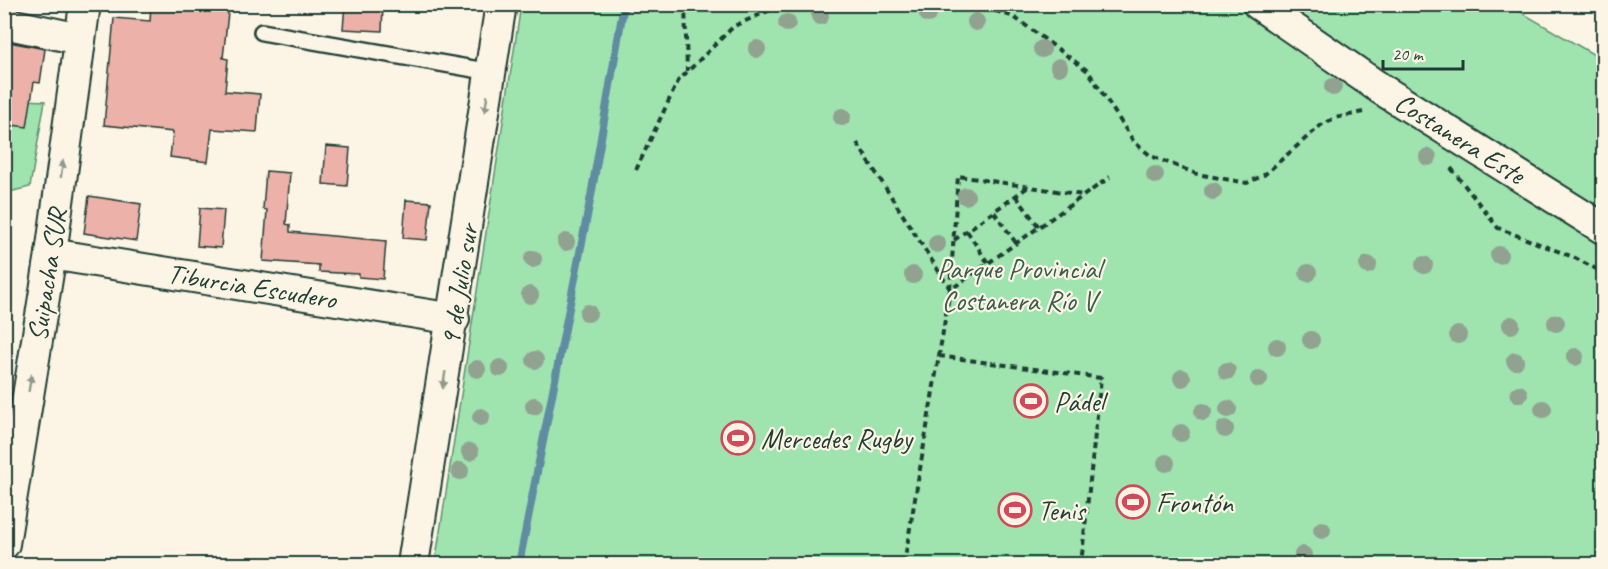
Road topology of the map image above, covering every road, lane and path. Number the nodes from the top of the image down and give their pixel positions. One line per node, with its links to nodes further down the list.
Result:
1 (85, 4): 10 (street, Suipacha SUR)
2 (501, 4): 12 (street, 9 de Julio sur)
3 (686, 4): 11 (path)
4 (775, 4): 7 (path)
5 (975, 4): 13 (path)
6 (1258, 4): 23 (street, Costanera Este)
7 (783, 5): 11 (path)
8 (4, 23): 10 (street)
9 (262, 32): 12 (lane)
10 (80, 39): 27 (street, Suipacha SUR, one-way to 10)
11 (687, 71): 16 (path)
12 (491, 72): 31 (street, 9 de Julio sur, one-way to 31)
13 (1370, 114)
14 (857, 143): 30 (path)
15 (1447, 164): 29 (path)
16 (636, 170)
17 (1110, 177): 19 (path)
18 (1029, 187): 19 (path); 20 (path); 25 (path)
19 (1083, 195): 22 (path)
20 (1016, 196): 21 (path); 22 (path)
21 (994, 212): 24 (path); 26 (path)
22 (1039, 227): 26 (path)
23 (1604, 229)
24 (967, 231): 25 (path); 28 (path)
25 (954, 240): 30 (path)
26 (1016, 243): 28 (path)
27 (51, 254): 31 (street, Tiburcia Escudero); 33 (street, Suipacha SUR, one-way to 27)
28 (988, 263): 30 (path)
29 (1604, 273)
30 (950, 290): 32 (path)
31 (454, 319): 35 (street, 9 de Julio sur, one-way to 35)
32 (939, 356): 36 (path); 37 (path)
33 (14, 421): 34 (street, Suipacha SUR)
34 (4, 544)
35 (413, 564)
36 (904, 564)
37 (1081, 564)

